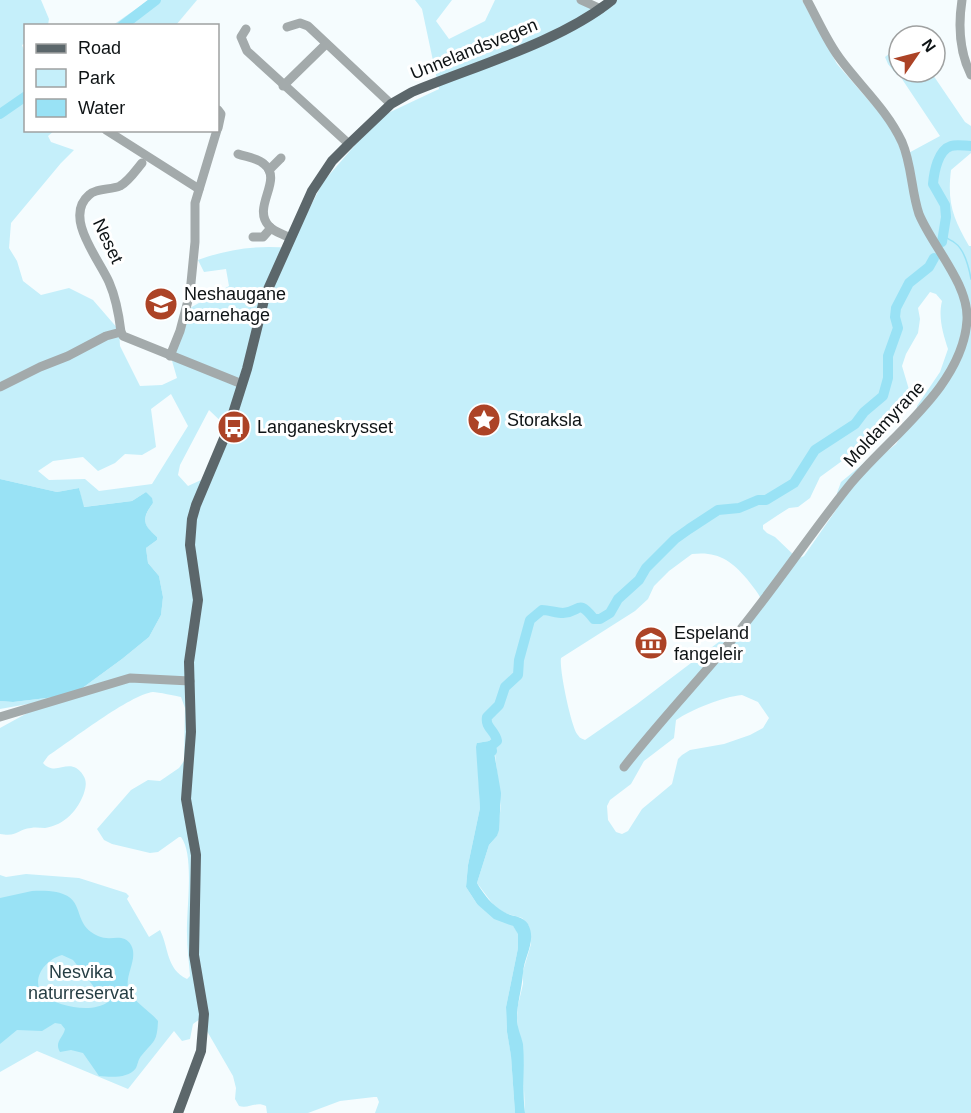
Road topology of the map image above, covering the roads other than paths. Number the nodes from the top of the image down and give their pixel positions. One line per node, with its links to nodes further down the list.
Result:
1 (581, 0): 5 (street)
2 (612, 0): 5 (main road, Unnelandsvegen)
3 (807, 0): 23 (street, Moldamyrane)
4 (962, 0): 9 (street)
5 (601, 9): 11 (main road, Unnelandsvegen)
6 (287, 27): 8 (street)
7 (246, 28): 10 (street)
8 (326, 44): 10 (street); 11 (street)
9 (971, 75)
10 (283, 86): 14 (street)
11 (391, 104): 14 (main road, Unnelandsvegen)
12 (109, 132): 19 (street)
13 (216, 132): 19 (street)
14 (349, 144): 22 (main road, Unnelandsvegen)
15 (238, 154): 18 (street)
16 (282, 158): 18 (street)
17 (142, 163): 24 (street, Neset)
18 (269, 170): 20 (street)
19 (199, 189): 25 (street)
20 (271, 228): 21 (street); 22 (street)
21 (253, 237)
22 (290, 238): 26 (main road, Unnelandsvegen)
23 (969, 311): 30 (street, Moldamyrane)
24 (121, 332): 25 (street); 27 (street)
25 (170, 356): 26 (street)
26 (242, 384): 28 (main road, Unnelandsvegen)
27 (0, 387)
28 (190, 681): 29 (street); 31 (main road, Unnelandsvegen)
29 (0, 717)
30 (624, 766)
31 (178, 1113)

